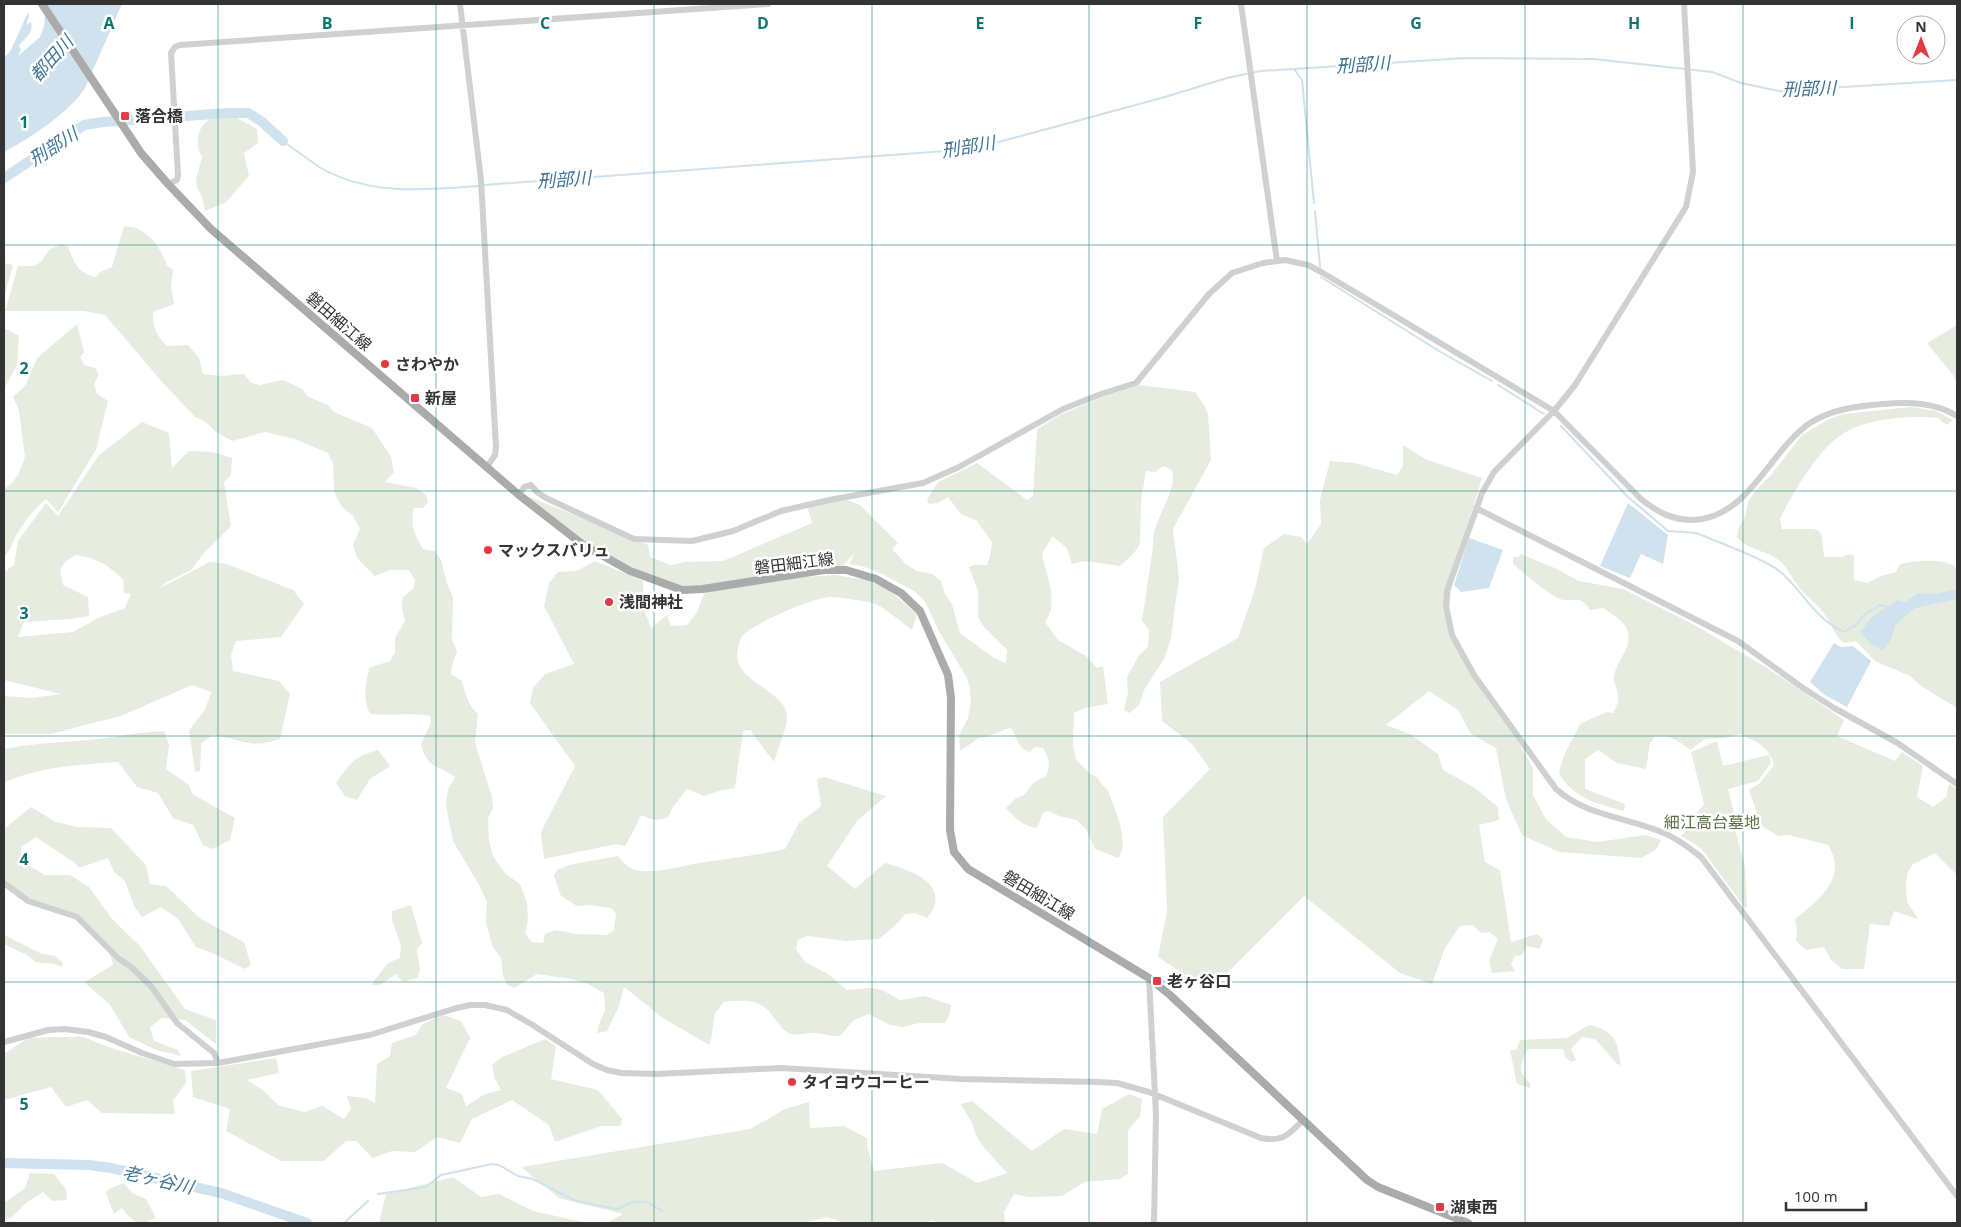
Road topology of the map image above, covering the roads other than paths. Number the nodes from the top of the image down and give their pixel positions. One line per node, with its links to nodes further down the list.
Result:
1 (42, 4): 7 (main road, 磐田細江線)
2 (460, 4): 6 (street)
3 (768, 4): 6 (street)
4 (1240, 4): 8 (street)
5 (1684, 4): 9 (street)
6 (462, 26): 7 (street); 11 (street)
7 (168, 184): 11 (main road, 磐田細江線)
8 (1277, 261): 9 (street); 12 (street)
9 (1554, 411): 10 (street); 13 (street)
10 (1957, 416)
11 (487, 467): 12 (main road, 磐田細江線)
12 (518, 495): 16 (main road, 磐田細江線)
13 (1476, 508): 14 (street); 21 (street)
14 (1957, 784)
15 (4, 883): 18 (street)
16 (1149, 978): 19 (street); 20 (main road, 磐田細江線)
17 (4, 1042): 18 (street)
18 (218, 1063): 19 (street)
19 (1156, 1096): 20 (street); 22 (street)
20 (1302, 1121): 23 (main road, 磐田細江線)
21 (1957, 1196)
22 (1154, 1223)
23 (1468, 1223)

